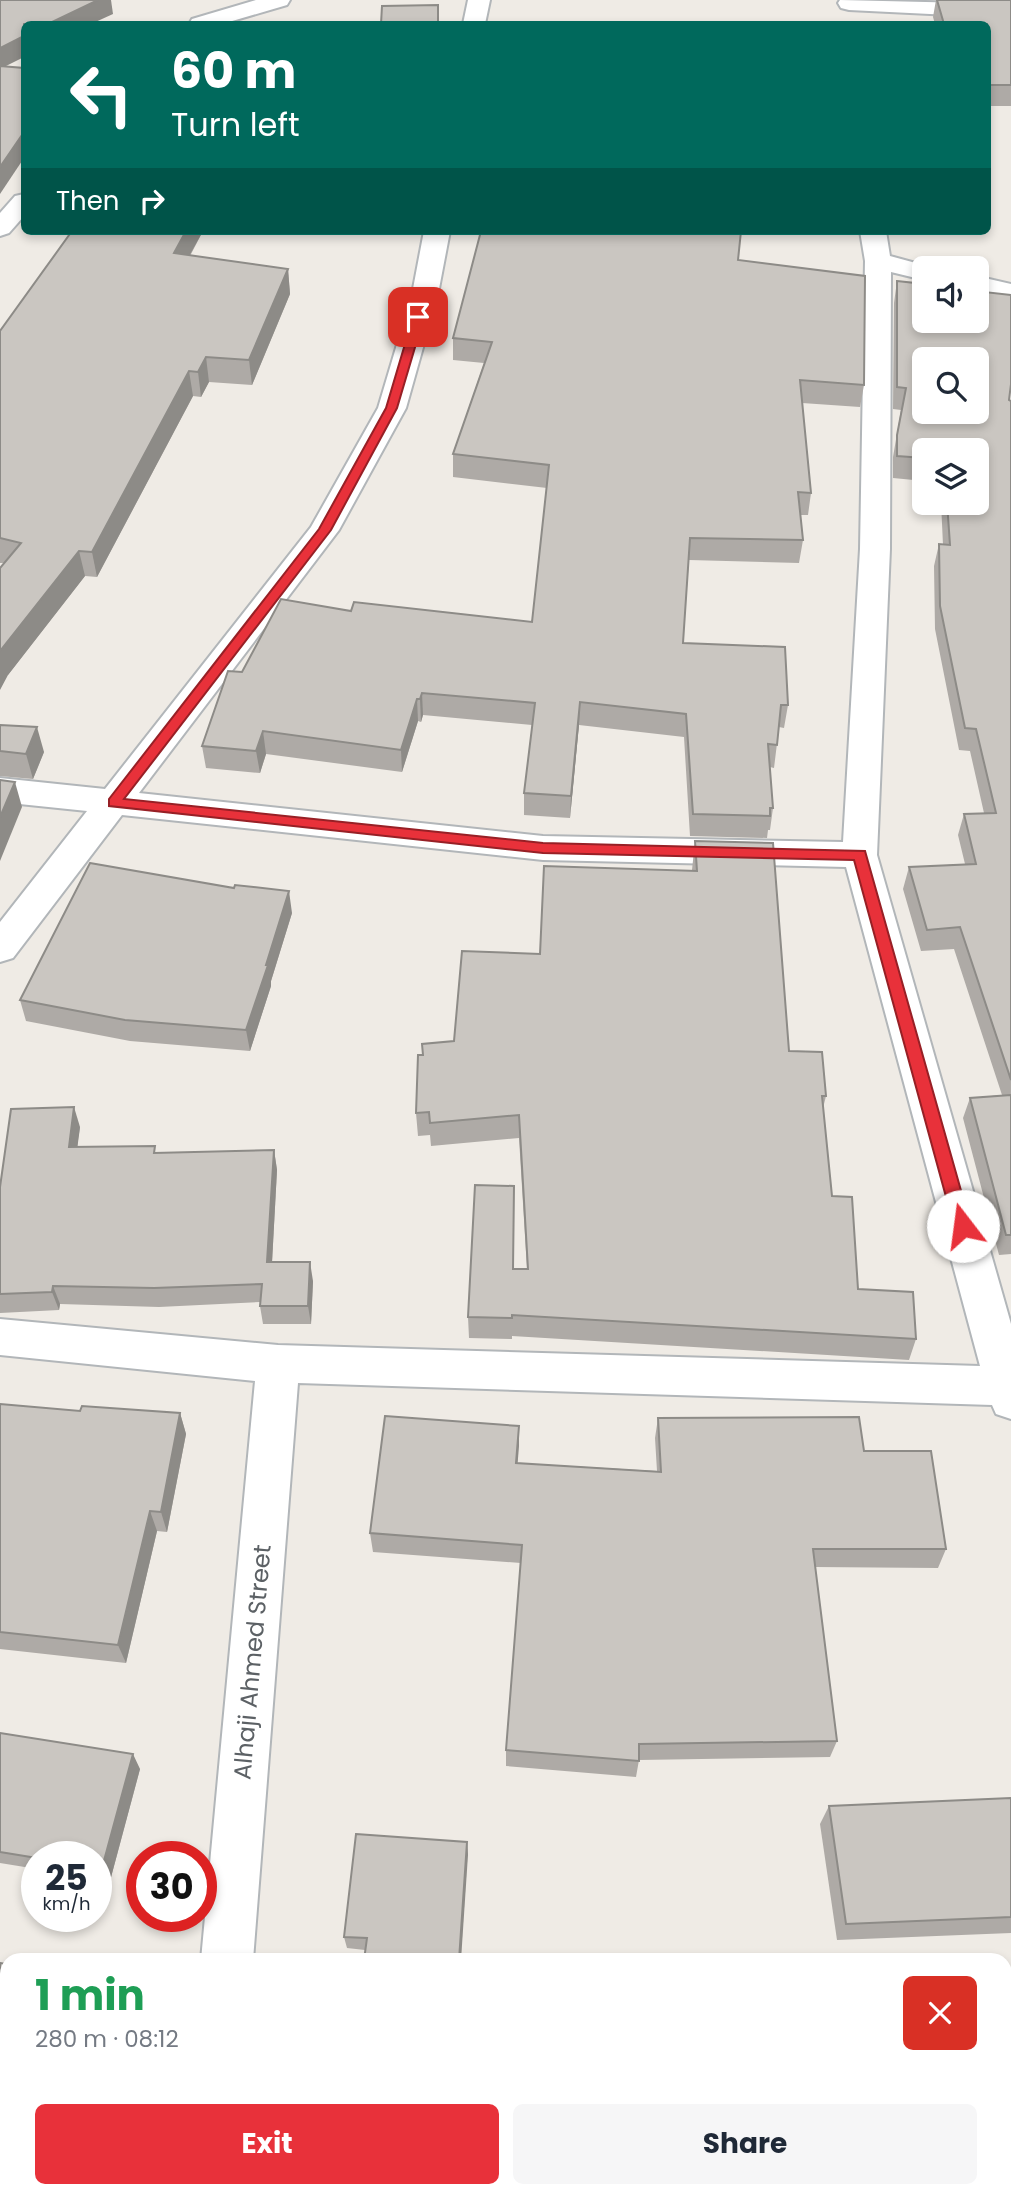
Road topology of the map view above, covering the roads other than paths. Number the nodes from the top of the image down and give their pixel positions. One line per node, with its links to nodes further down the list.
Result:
1 (279, 0): 5 (street)
2 (479, 0): 6 (street)
3 (849, 9): 4 (street)
4 (1011, 11)
5 (210, 21)
6 (475, 21)
7 (21, 204): 8 (street)
8 (0, 228)
9 (436, 235): 16 (street)
10 (874, 235): 11 (street)
11 (878, 261): 12 (street); 17 (street)
12 (912, 269)
13 (989, 287): 14 (street)
14 (1011, 292)
15 (0, 790): 16 (street)
16 (114, 802): 17 (street); 18 (street)
17 (860, 855): 21 (street)
18 (0, 948)
19 (0, 1337): 20 (street)
20 (278, 1364): 21 (street); 22 (street, Alhaji Ahmed Street)
21 (1009, 1393)
22 (228, 1953)

